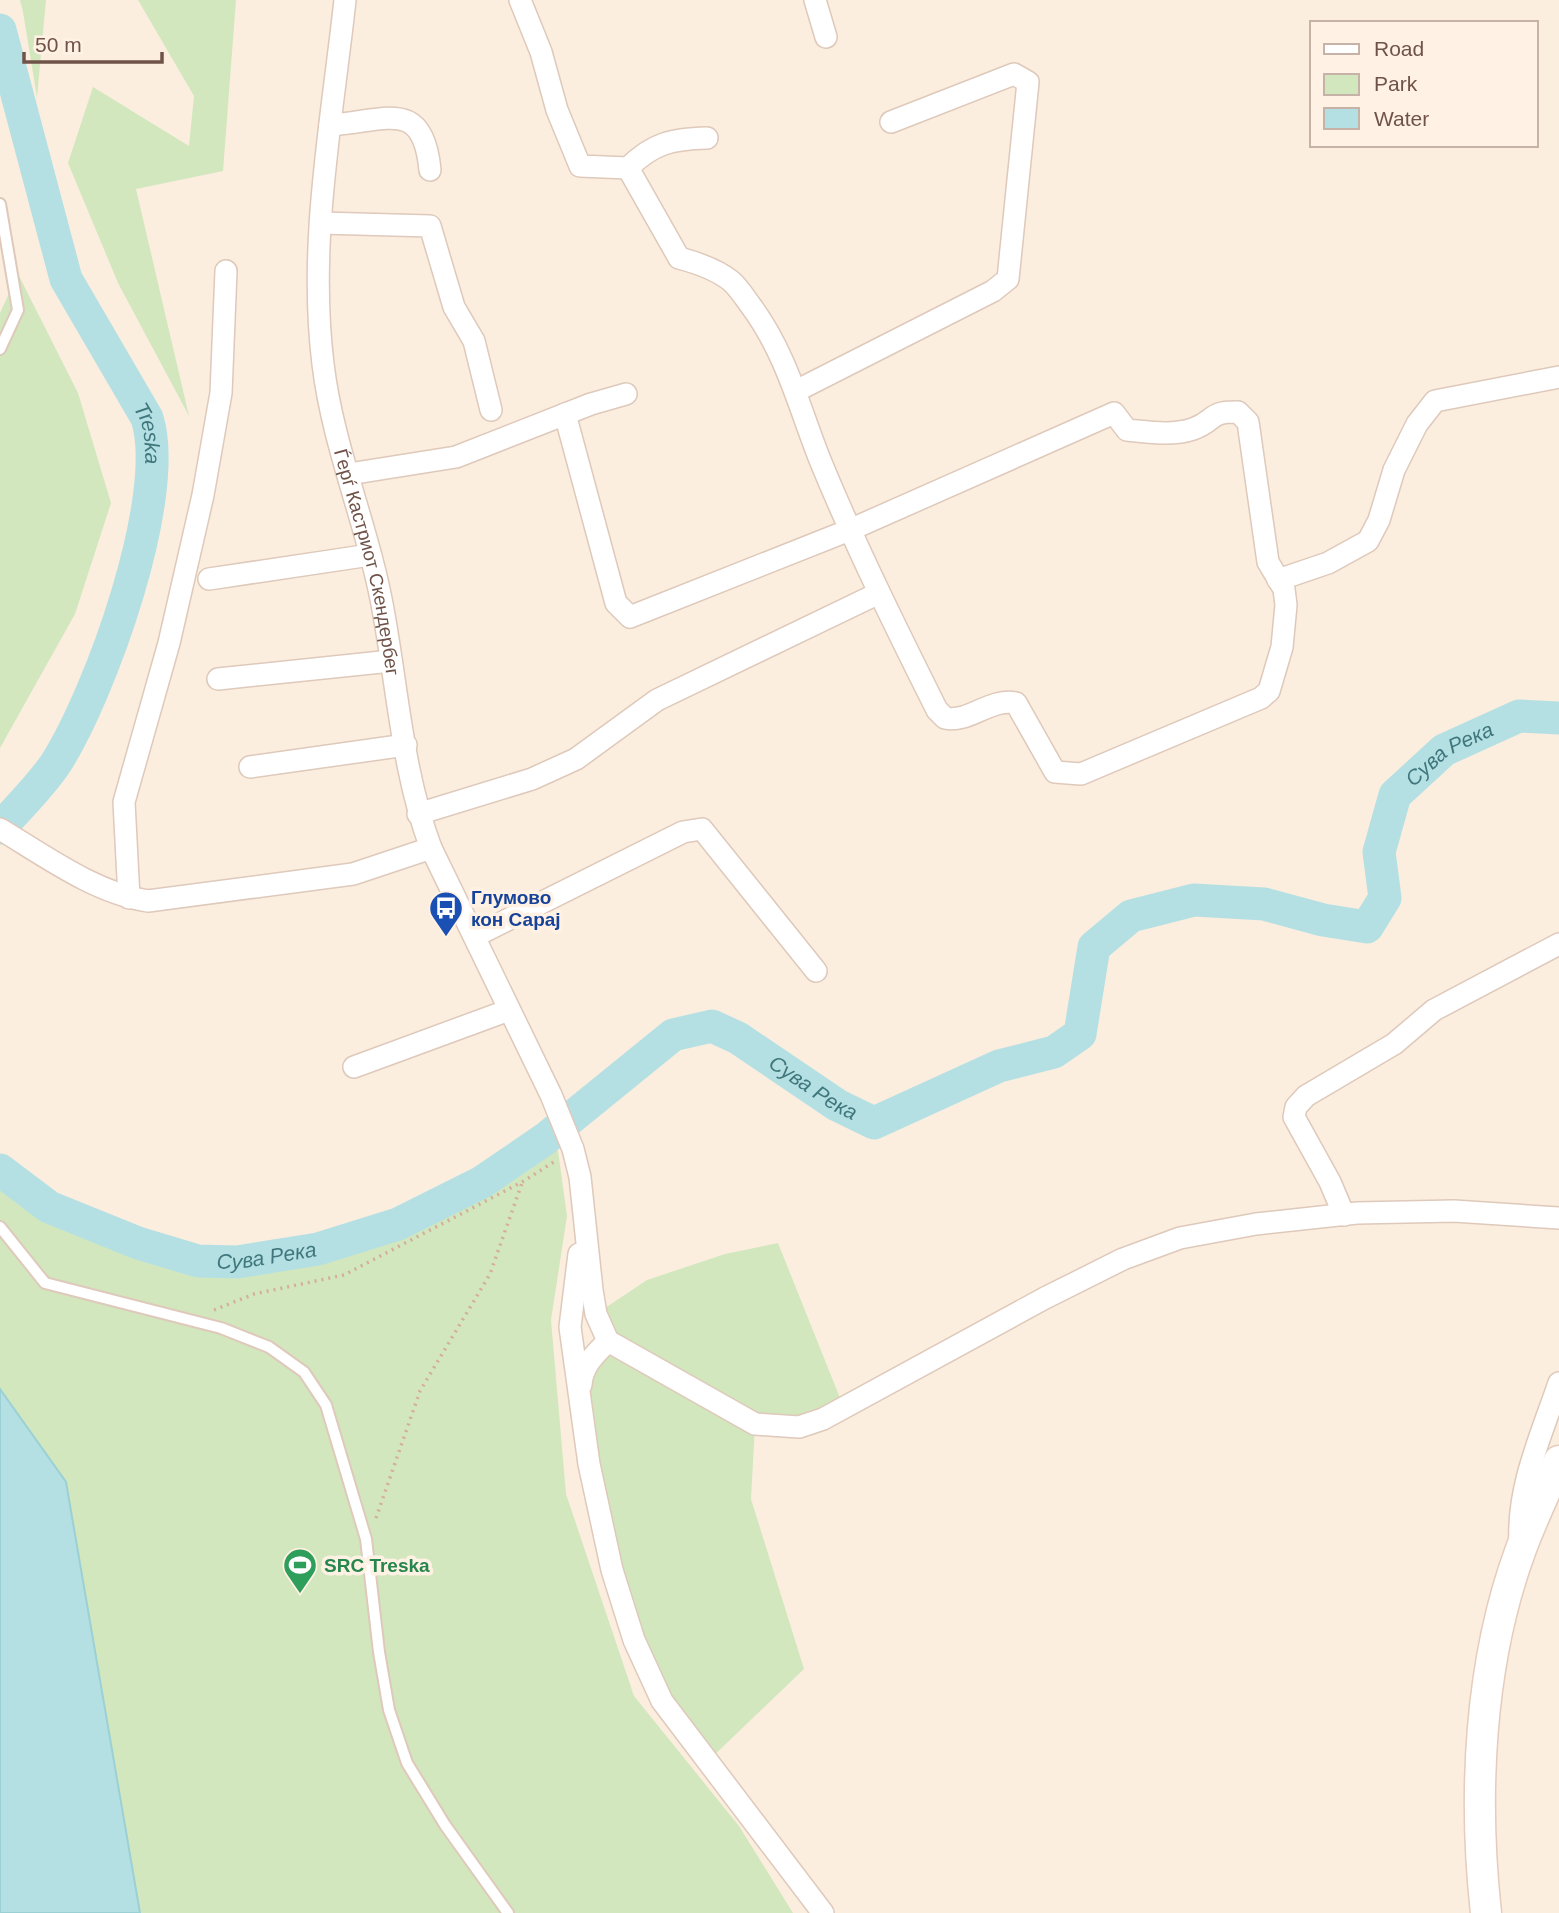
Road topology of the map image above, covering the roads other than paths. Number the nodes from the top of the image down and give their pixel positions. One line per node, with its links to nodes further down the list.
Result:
1 (361, 0): 4 (street)
2 (520, 0): 9 (street)
3 (815, 0): 5 (street)
4 (344, 7): 7 (street, Ѓерѓ Кастриот Скендербег)
5 (826, 37)
6 (891, 122): 16 (street)
7 (330, 125): 10 (street); 12 (street, Ѓерѓ Кастриот Скендербег)
8 (707, 138): 9 (street)
9 (628, 167): 16 (street)
10 (429, 170)
11 (0, 204): 14 (lane)
12 (321, 223): 18 (street); 20 (street, Ѓерѓ Кастриот Скендербег)
13 (226, 271): 33 (street)
14 (0, 349)
15 (1559, 377): 24 (street)
16 (796, 391): 21 (street)
17 (626, 394): 19 (street)
18 (491, 410)
19 (565, 414): 20 (street); 21 (street)
20 (349, 474): 22 (street, Ѓерѓ Кастриот Скендербег)
21 (852, 529): 24 (street); 25 (street)
22 (370, 555): 23 (street); 26 (street, Ѓерѓ Кастриот Скендербег)
23 (209, 579)
24 (1278, 580): 25 (street)
25 (879, 593): 30 (street)
26 (391, 661): 27 (street); 28 (street, Ѓерѓ Кастриот Скендербег)
27 (218, 679)
28 (406, 745): 29 (street); 30 (street, Ѓерѓ Кастриот Скендербег)
29 (250, 767)
30 (418, 814): 32 (street, Ѓерѓ Кастриот Скендербег)
31 (0, 829): 33 (street)
32 (431, 848): 33 (street); 34 (street, Ѓерѓ Кастриот Скендербег)
33 (129, 898)
34 (475, 936): 36 (street); 37 (street, Ѓерѓ Кастриот Скендербег)
35 (1559, 944): 39 (street)
36 (816, 971)
37 (509, 1010): 38 (street); 41 (street, Ѓерѓ Кастриот Скендербег)
38 (354, 1068)
39 (1344, 1215): 40 (street); 43 (street)
40 (1559, 1217)
41 (583, 1220): 43 (street); 45 (street)
42 (0, 1227): 48 (lane)
43 (607, 1340): 45 (street)
44 (1559, 1383): 47 (street)
45 (580, 1393): 49 (street)
46 (1559, 1461): 47 (main road)
47 (1521, 1549): 50 (main road)
48 (508, 1913)
49 (823, 1913)
50 (1486, 1913)

